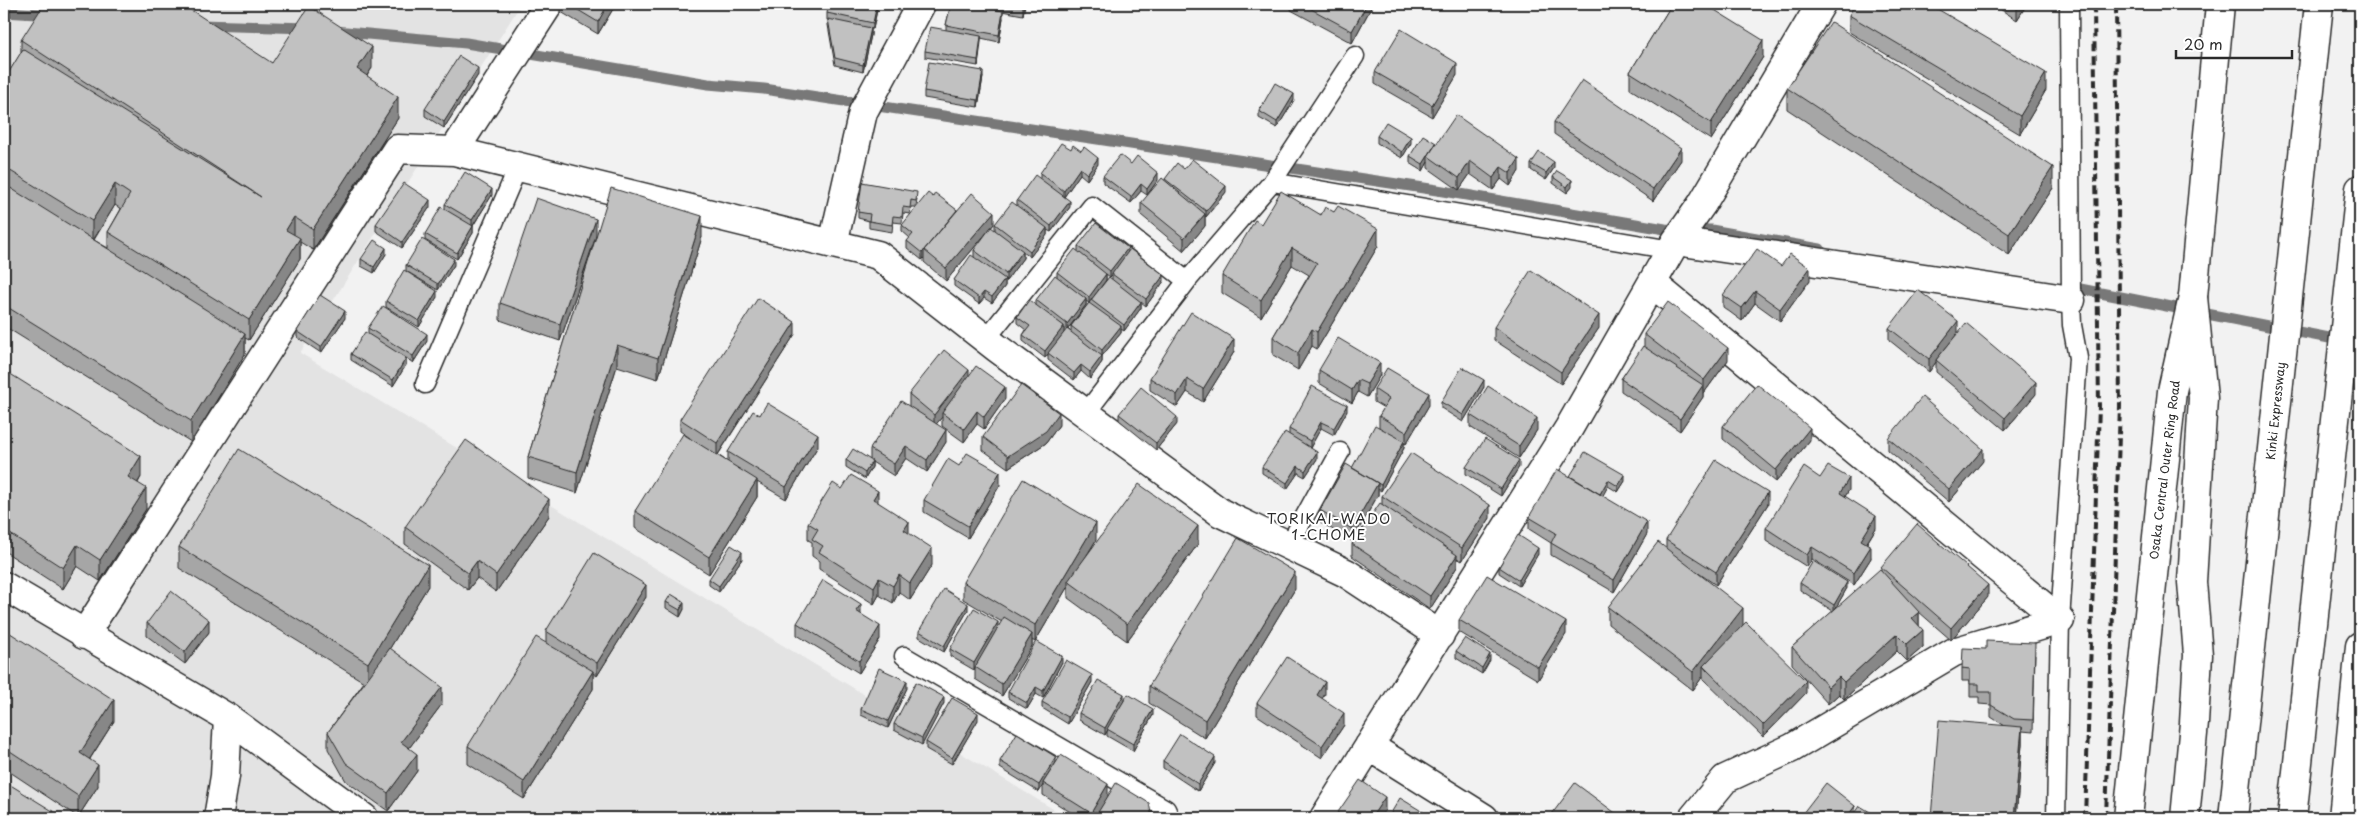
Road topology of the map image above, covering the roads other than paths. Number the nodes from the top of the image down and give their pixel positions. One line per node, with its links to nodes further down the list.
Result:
1 (548, 4): 8 (main road)
2 (921, 4): 12 (main road)
3 (1821, 4): 13 (main road)
4 (2069, 4): 17 (lane)
5 (2220, 4): 16 (main road, Osaka Central Outer Ring Road)
6 (2319, 4): 40 (main road, Kinki Expressway)
7 (1355, 56): 10 (lane)
8 (454, 151): 9 (main road); 25 (main road)
9 (518, 167): 12 (main road); 19 (lane)
10 (1272, 182): 13 (lane); 14 (lane)
11 (2360, 189): 41 (main road)
12 (833, 244): 18 (main road)
13 (1674, 246): 15 (main road); 17 (main road)
14 (1187, 281): 18 (lane); 20 (lane)
15 (1652, 284): 24 (main road); 26 (main road)
16 (2193, 297): 38 (main road, Osaka Central Outer Ring Road); 39 (main road)
17 (2072, 312): 24 (lane)
18 (986, 339): 20 (main road)
19 (425, 384)
20 (1086, 413): 22 (main road)
21 (1340, 452): 22 (lane)
22 (1289, 545): 26 (main road)
23 (4, 586): 25 (main road)
24 (2060, 620): 36 (main road); 37 (lane)
25 (84, 635): 29 (main road)
26 (1440, 635): 30 (main road)
27 (2360, 646): 42 (main road)
28 (904, 656): 33 (lane)
29 (228, 718): 31 (main road); 32 (main road)
30 (1369, 746): 34 (main road); 35 (main road)
31 (218, 818)
32 (364, 818)
33 (1170, 818)
34 (1324, 818)
35 (1484, 818)
36 (1693, 818)
37 (2056, 818)
38 (2128, 818)
39 (2185, 818)
40 (2233, 818)
41 (2292, 818)
42 (2344, 818)

